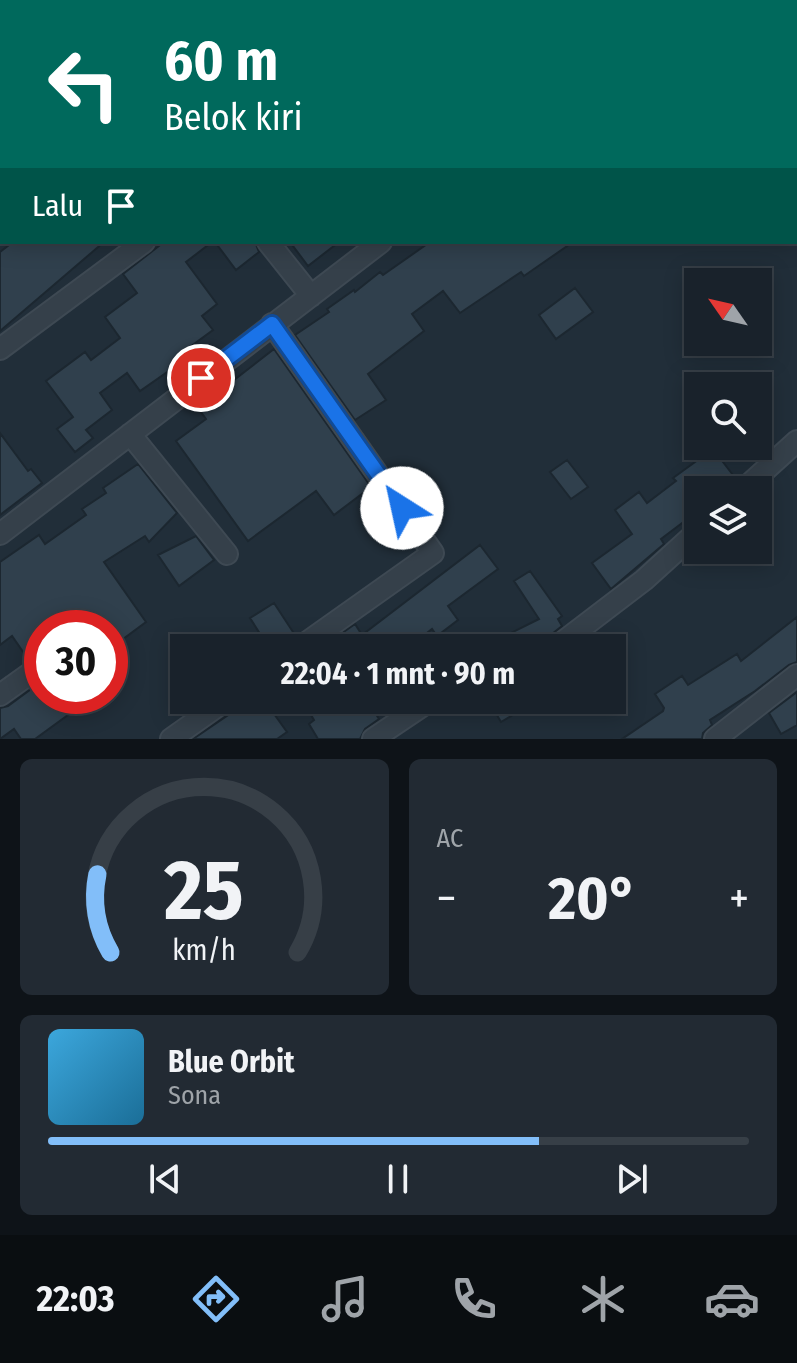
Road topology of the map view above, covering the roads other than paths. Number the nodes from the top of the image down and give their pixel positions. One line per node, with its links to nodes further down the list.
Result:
1 (141, 244): 6 (street)
2 (270, 244): 4 (street)
3 (378, 244): 4 (street)
4 (311, 296): 5 (street)
5 (272, 324): 7 (street); 13 (street)
6 (0, 349)
7 (130, 434): 10 (street); 12 (street)
8 (797, 441): 9 (street)
9 (758, 476)
10 (0, 534)
11 (684, 544): 14 (street)
12 (227, 554)
13 (319, 634)
14 (573, 634)
15 (797, 675): 22 (street)
16 (24, 678): 17 (street)
17 (0, 695)
18 (206, 714): 20 (street)
19 (410, 714): 21 (street)
20 (171, 739)
21 (373, 739)
22 (715, 739)

